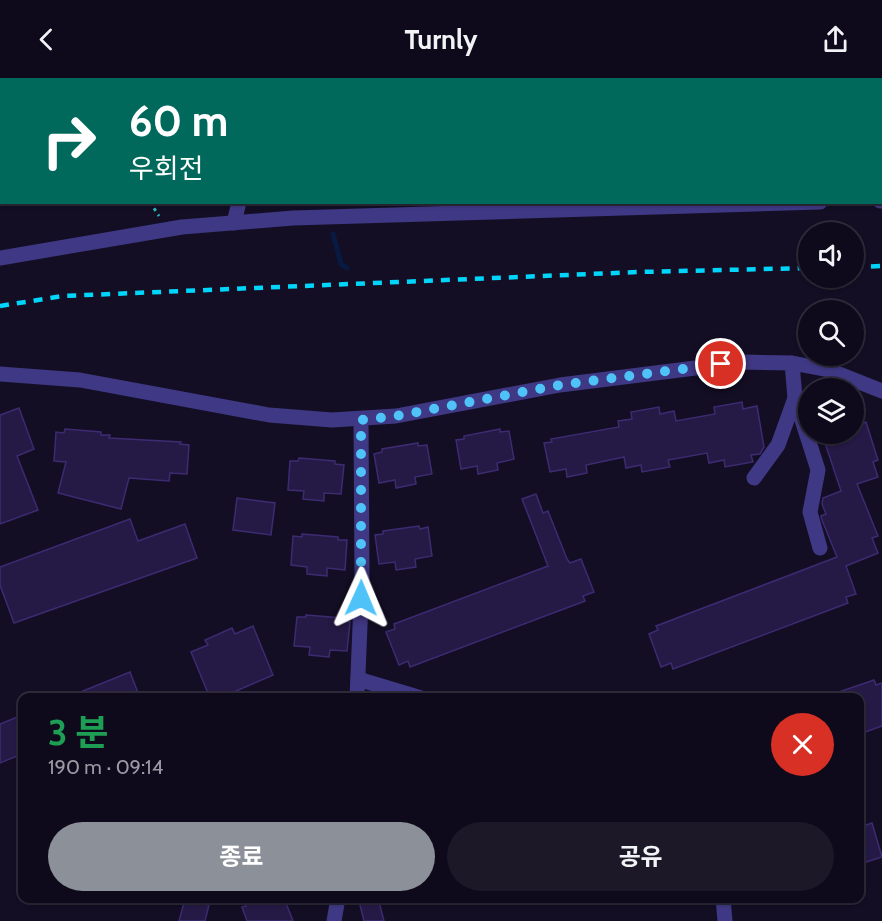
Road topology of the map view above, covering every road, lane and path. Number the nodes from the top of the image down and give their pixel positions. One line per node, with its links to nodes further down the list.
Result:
1 (239, 204): 3 (street)
2 (756, 204): 3 (street)
3 (234, 223): 4 (street)
4 (0, 258)
5 (792, 363): 7 (street); 8 (street); 9 (street)
6 (0, 374): 9 (street)
7 (882, 391)
8 (795, 398): 10 (street); 11 (street)
9 (361, 420): 12 (street)
10 (754, 478)
11 (820, 548)
12 (358, 678): 13 (street); 14 (street)
13 (357, 693)
14 (405, 693)
15 (337, 903): 17 (street)
16 (723, 903): 18 (street)
17 (334, 921)
18 (725, 921)

